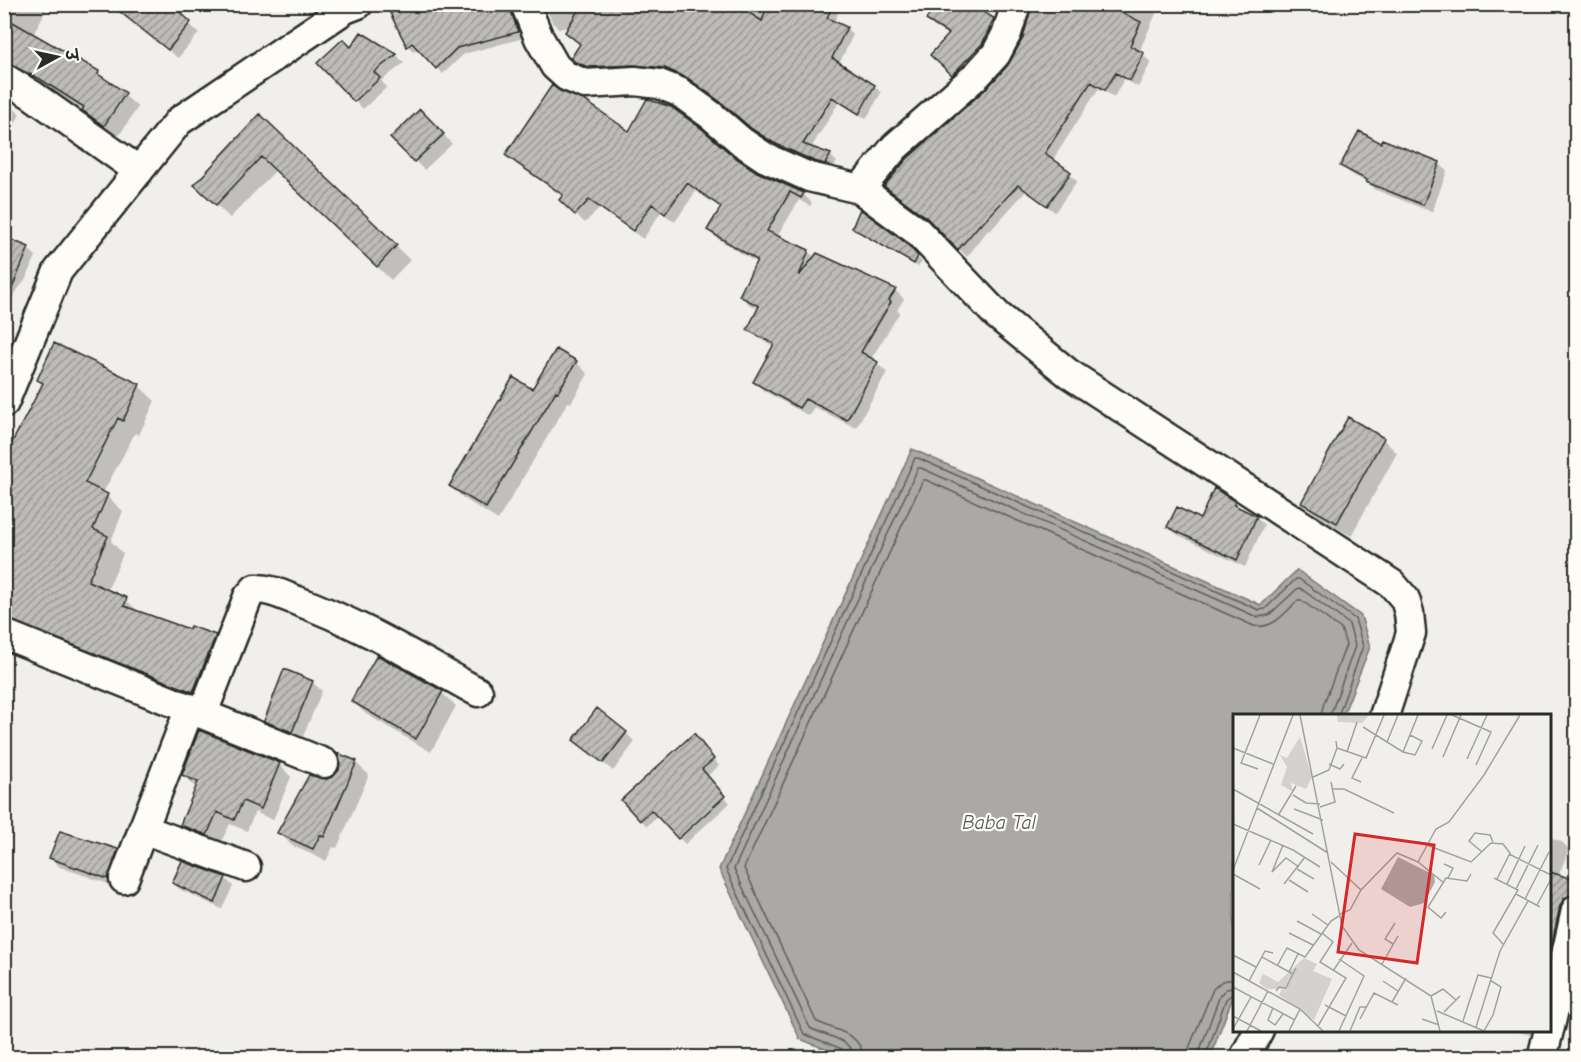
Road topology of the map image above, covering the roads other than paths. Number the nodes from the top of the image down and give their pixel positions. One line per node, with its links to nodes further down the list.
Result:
1 (358, 4): 5 (street)
2 (525, 4): 6 (street)
3 (1016, 4): 6 (street)
4 (4, 78): 5 (street)
5 (140, 171): 7 (street)
6 (860, 189): 11 (street)
7 (4, 402)
8 (4, 634): 10 (street)
9 (478, 692): 10 (street)
10 (197, 711): 12 (street); 13 (street)
11 (1384, 714)
12 (324, 763)
13 (143, 829): 14 (street); 15 (street)
14 (246, 867)
15 (124, 879)
16 (1576, 910): 17 (street)
17 (1562, 988): 18 (street)
18 (1551, 1023)
19 (1257, 1032): 21 (street)
20 (1548, 1032): 22 (street)
21 (1244, 1058)
22 (1542, 1058)

